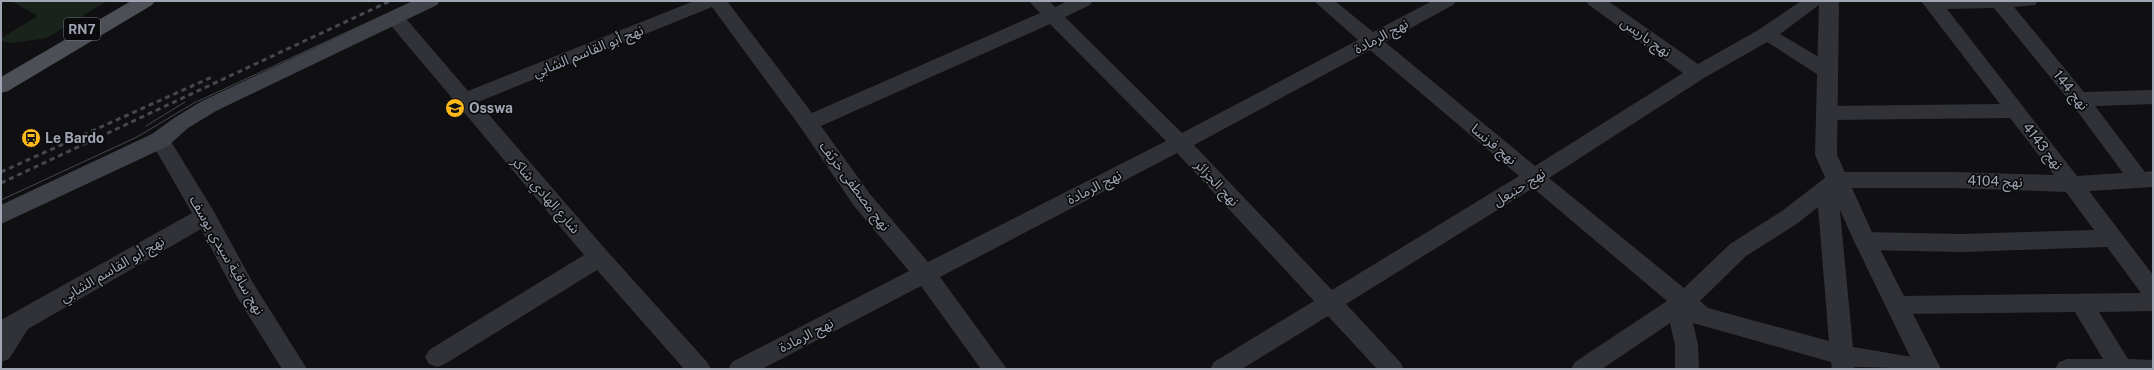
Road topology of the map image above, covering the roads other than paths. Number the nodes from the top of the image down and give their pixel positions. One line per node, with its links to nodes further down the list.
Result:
1 (130, 1): 22 (main road, RN7)
2 (145, 1): 23 (main road, RN7)
3 (430, 1): 17 (main road)
4 (711, 1): 26 (street, نهج أبو القاسم الشابي)
5 (717, 1): 29 (street, نهج مصطفى خريّف)
6 (1084, 1): 16 (street)
7 (1323, 1): 19 (street, نهج فرنسا)
8 (1447, 1): 19 (street, نهج الرمادة)
9 (1595, 1): 21 (street, نهج باريس)
10 (1813, 1): 18 (street, نهج حنبعل)
11 (1829, 1): 20 (street)
12 (1931, 1): 15 (street); 27 (street, نهج 4143)
13 (2021, 1): 14 (street); 15 (street)
14 (2029, 1)
15 (2000, 3): 25 (street, نهج 144)
16 (1045, 8): 29 (street); 31 (street, نهج الجزائر)
17 (395, 18): 26 (street, شارع الهادي شاكر); 30 (main road)
18 (1766, 34): 20 (street); 21 (street, نهج حنبعل)
19 (1371, 41): 31 (street, نهج الرمادة); 32 (street, نهج فرنسا)
20 (1827, 71): 28 (street)
21 (1697, 73): 32 (street, نهج حنبعل)
22 (1, 78)
23 (1, 86)
24 (2153, 97): 25 (street)
25 (2079, 99): 33 (street, نهج 144)
26 (464, 100): 40 (street, شارع الهادي شاكر)
27 (2016, 111): 28 (street); 35 (street, نهج 4143)
28 (1826, 113): 34 (street)
29 (808, 123): 41 (street, نهج مصطفى خريّف)
30 (160, 140): 36 (main road); 37 (street, نهج ساقية سيدي يوسف)
31 (1180, 143): 41 (street, نهج الرمادة); 44 (street, نهج الجزائر)
32 (1534, 177): 44 (street, نهج حنبعل); 46 (street, نهج فرنسا)
33 (2146, 179): 35 (street, نهج 4104)
34 (1832, 184): 35 (street, نهج 4104); 39 (street); 46 (street); 51 (street)
35 (2072, 184): 38 (street, نهج 4143)
36 (1, 215)
37 (205, 216): 48 (street, نهج أبو القاسم الشابي); 53 (street, نهج ساقية سيدي يوسف)
38 (2113, 238): 39 (street); 42 (street, نهج 4143)
39 (1865, 240): 47 (street)
40 (599, 257): 50 (street); 54 (street, شارع الهادي شاكر)
41 (925, 274): 55 (street, نهج الرمادة); 56 (street, نهج مصطفى خريّف)
42 (2153, 292)
43 (2153, 302): 45 (street)
44 (1330, 303): 52 (street, نهج الجزائر); 57 (street, نهج حنبعل)
45 (2082, 303): 47 (street); 63 (street)
46 (1680, 304): 51 (street, نهج فرنسا); 58 (street); 59 (street)
47 (1899, 305): 61 (street)
48 (11, 327): 49 (street, نهج أبو القاسم الشابي)
49 (1, 352)
50 (437, 357)
51 (1843, 362): 60 (street, نهج فرنسا)
52 (1388, 368)
53 (295, 369)
54 (699, 369)
55 (740, 369)
56 (995, 369)
57 (1222, 369)
58 (1583, 369)
59 (1687, 369)
60 (1924, 369)
61 (1929, 369)
62 (2067, 369): 63 (street)
63 (2122, 369): 64 (street)
64 (2149, 369)

